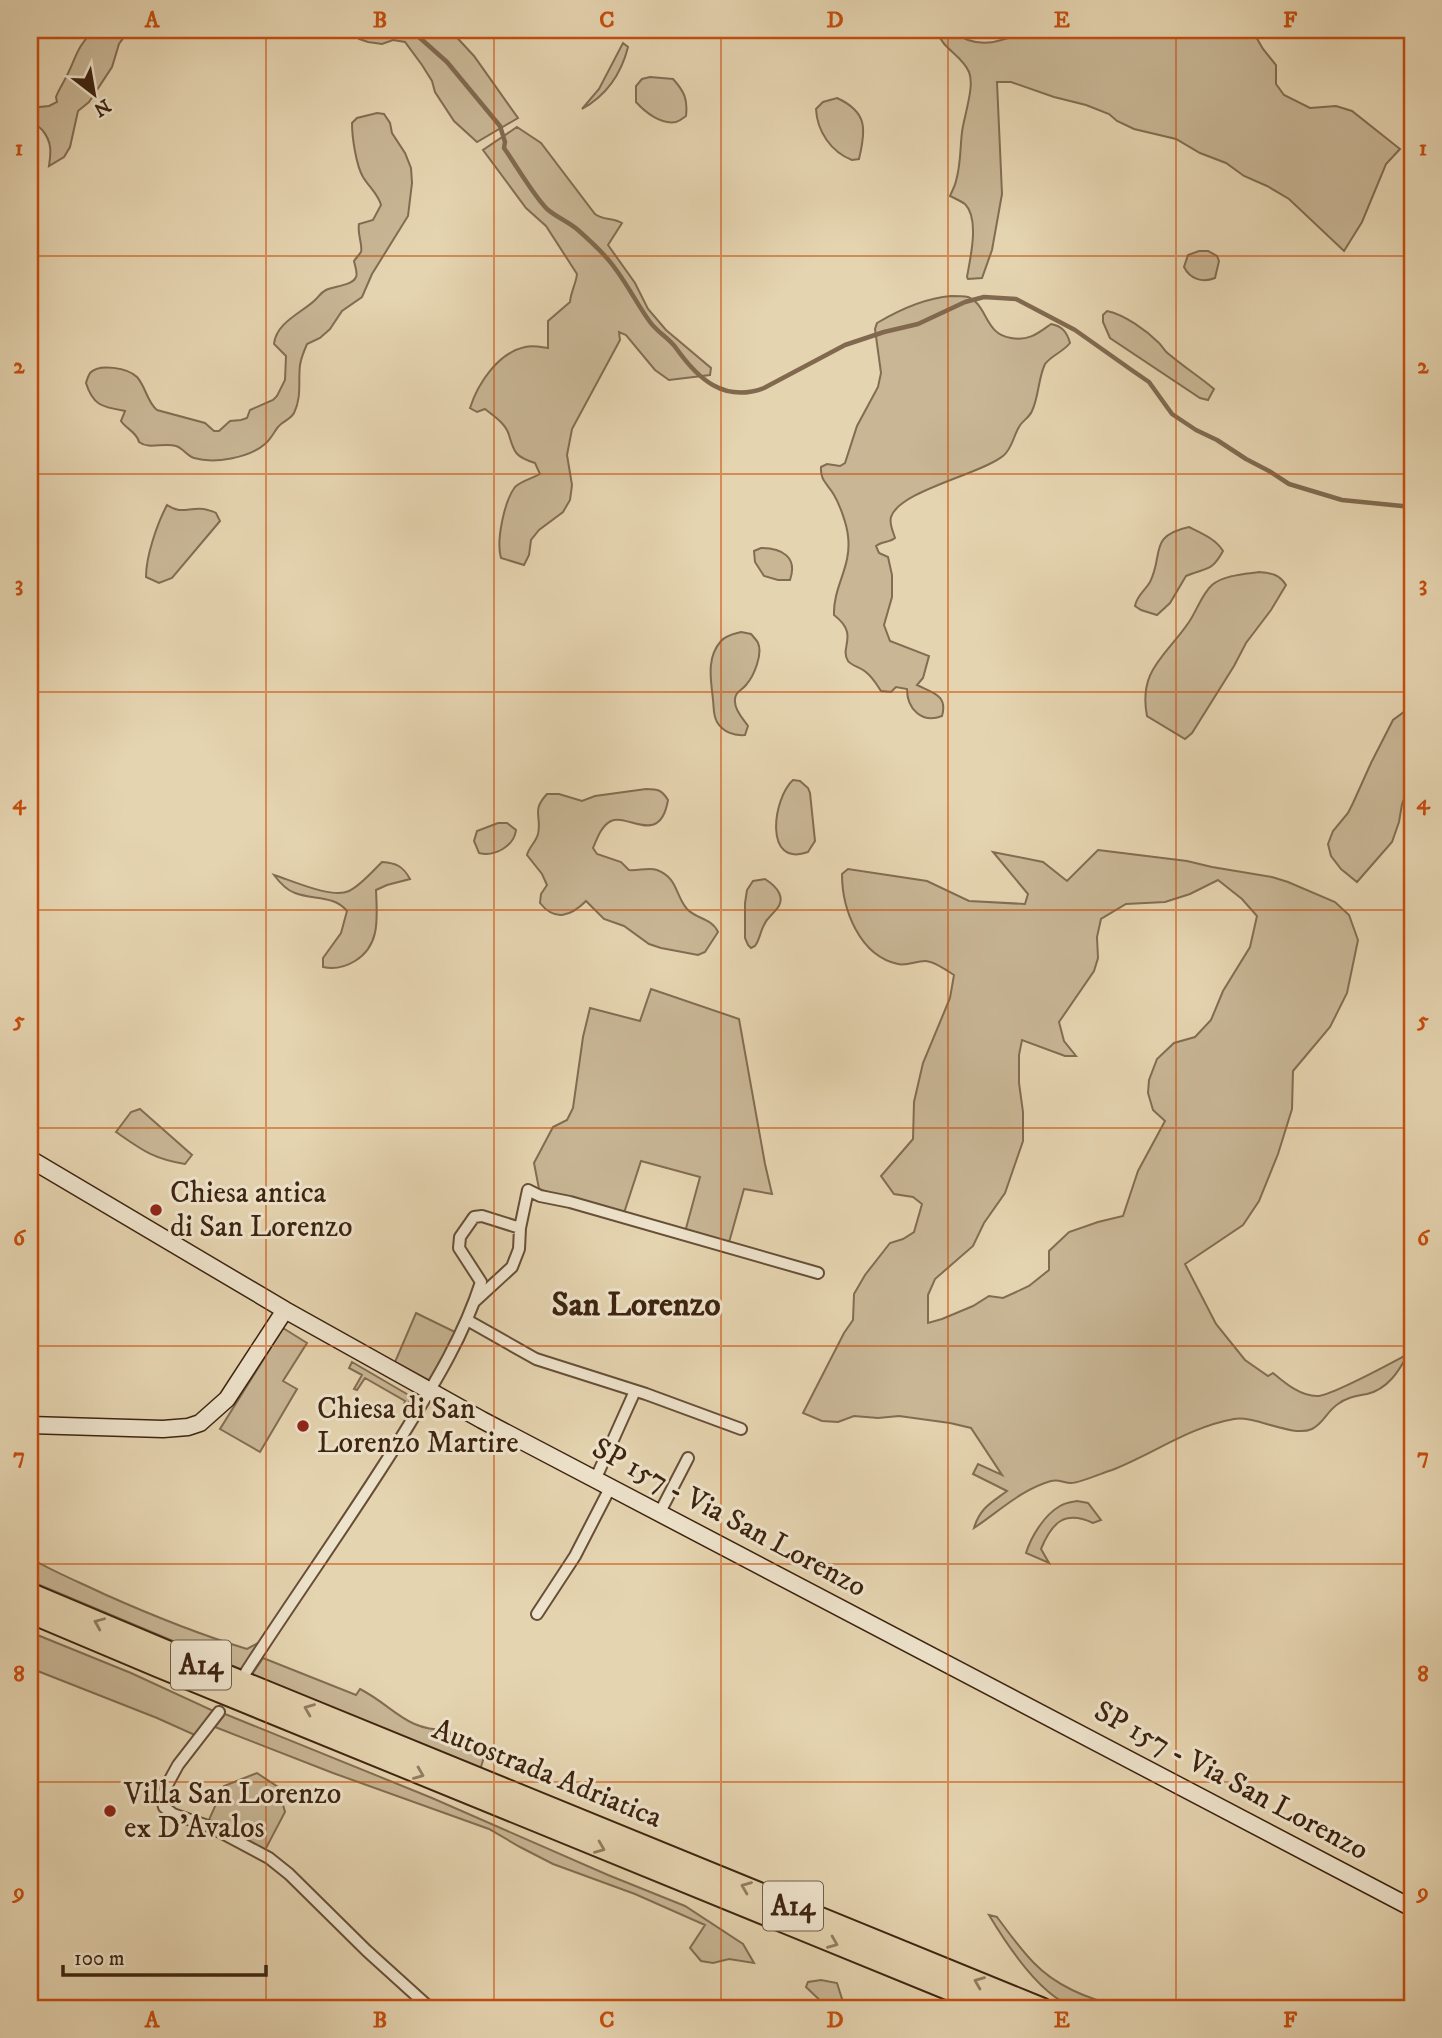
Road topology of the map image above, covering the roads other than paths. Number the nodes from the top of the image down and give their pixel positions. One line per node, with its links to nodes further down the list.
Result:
1 (30, 1159): 5 (main road, SP 157 - Via San Lorenzo)
2 (520, 1228): 3 (street); 4 (street); 4 (street)
3 (818, 1273)
4 (475, 1301): 6 (street)
5 (285, 1310): 7 (main road, SP 157 - Via San Lorenzo); 9 (main road)
6 (467, 1320): 7 (street); 8 (street)
7 (429, 1391): 12 (main road, SP 157 - Via San Lorenzo); 18 (street)
8 (635, 1391): 10 (street); 12 (street)
9 (30, 1425)
10 (741, 1429)
11 (688, 1458): 14 (street)
12 (595, 1480): 13 (main road, SP 157 - Via San Lorenzo)
13 (610, 1488): 14 (main road, SP 157 - Via San Lorenzo); 17 (street)
14 (659, 1514): 20 (main road, SP 157 - Via San Lorenzo)
15 (30, 1593): 23 (highway, Autostrada Adriatica / A14, one-way to 15)
16 (30, 1613): 22 (highway, Autostrada Adriatica / A14, one-way to 22)
17 (537, 1614)
18 (246, 1672)
19 (219, 1712): 21 (street)
20 (1412, 1908)
21 (430, 2008)
22 (993, 2008)
23 (1042, 2008)

